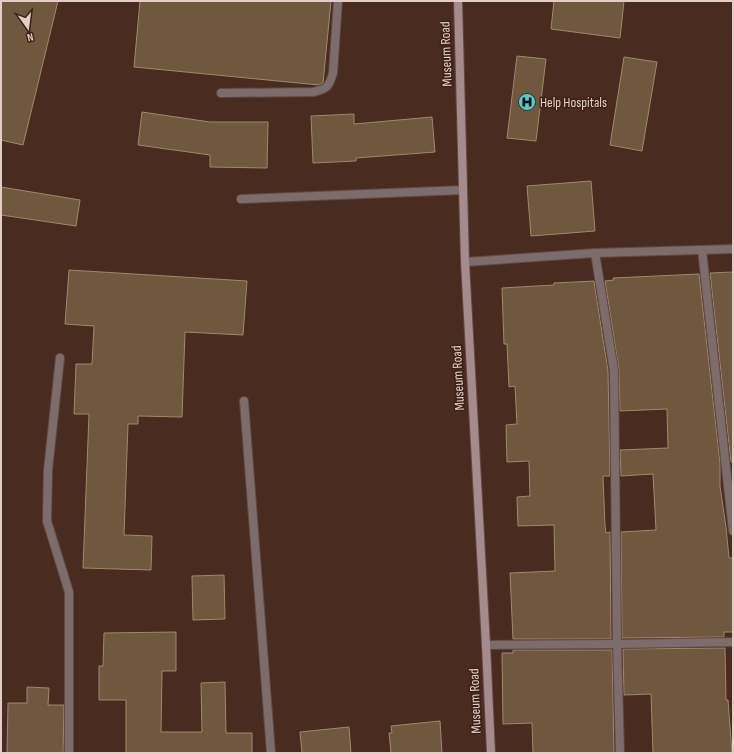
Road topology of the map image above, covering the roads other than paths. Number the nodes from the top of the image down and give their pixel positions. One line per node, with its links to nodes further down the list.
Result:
1 (338, 1): 3 (street)
2 (458, 1): 4 (street, Museum Road)
3 (221, 93)
4 (463, 190): 5 (street); 9 (street, Museum Road)
5 (241, 199)
6 (733, 249): 7 (street)
7 (702, 250): 8 (street); 12 (street)
8 (595, 253): 9 (street); 14 (street)
9 (465, 262): 15 (street, Museum Road)
10 (60, 358): 16 (street)
11 (244, 401): 17 (street)
12 (733, 531)
13 (733, 642): 14 (street)
14 (616, 644): 15 (street); 19 (street)
15 (486, 645): 18 (street, Museum Road)
16 (69, 753)
17 (270, 753)
18 (491, 753)
19 (620, 753)

